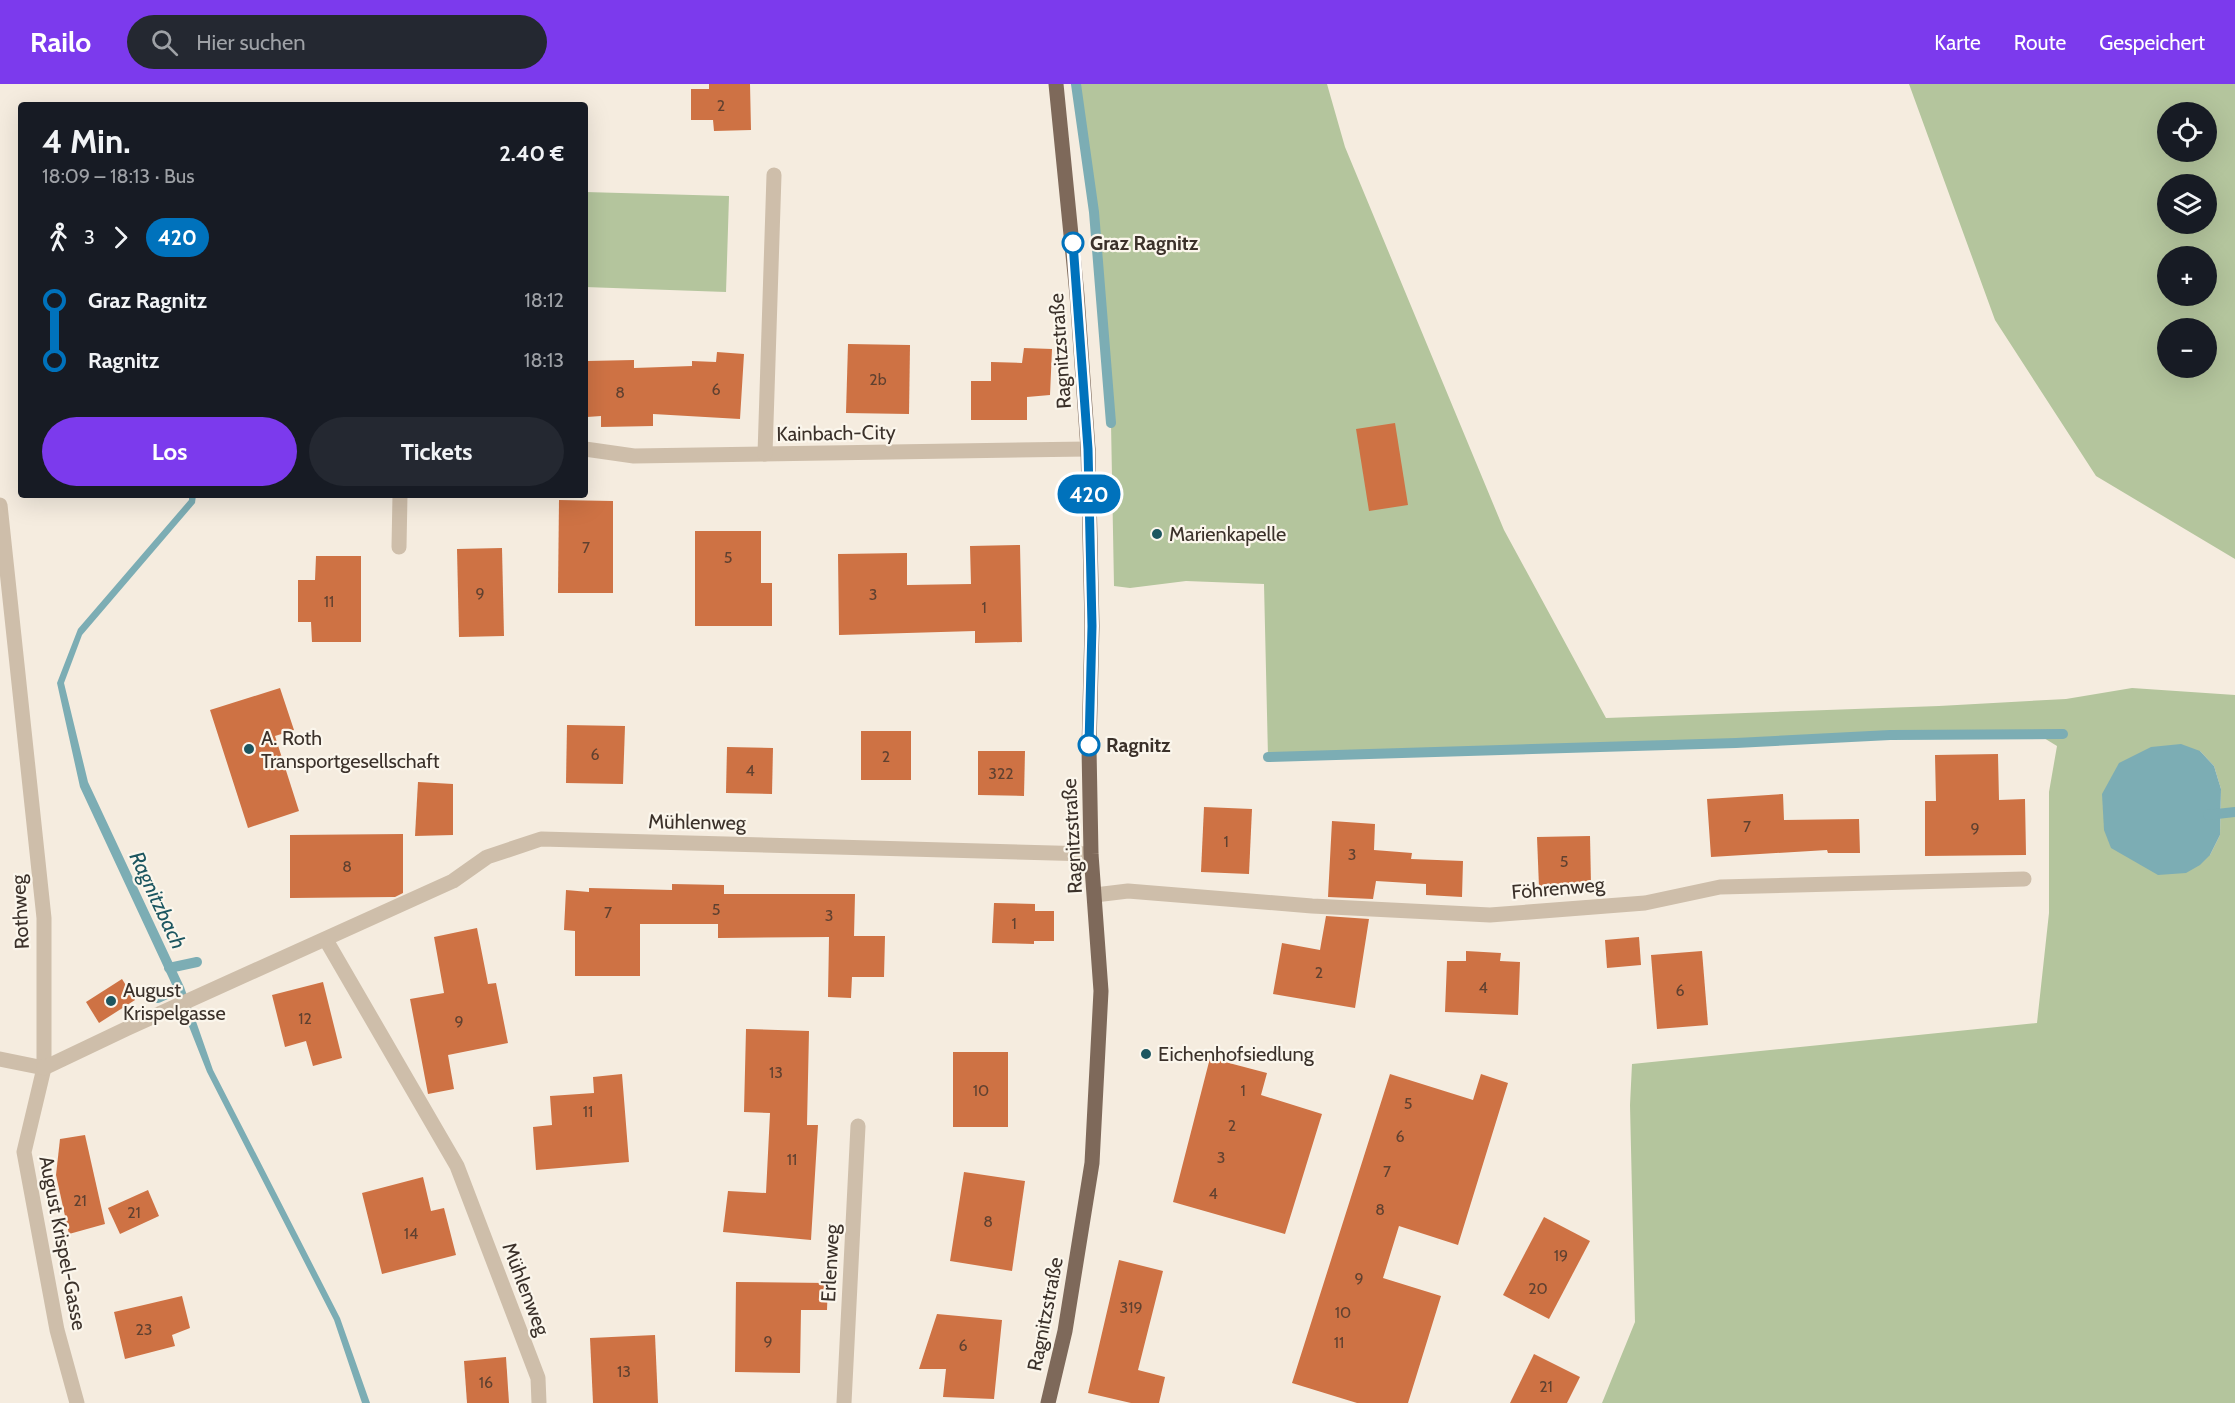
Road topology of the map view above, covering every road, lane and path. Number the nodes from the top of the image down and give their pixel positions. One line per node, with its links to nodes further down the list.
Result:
1 (1056, 84): 4 (main road, Ragnitzstraße)
2 (774, 175): 5 (street)
3 (588, 449): 5 (street, Kainbach-City)
4 (1088, 449): 5 (street, Kainbach-City); 9 (main road, Ragnitzstraße)
5 (765, 454)
6 (400, 498): 8 (street)
7 (0, 505): 14 (street, Rothweg)
8 (399, 547)
9 (1091, 854): 11 (main road, Ragnitzstraße); 12 (street, Mühlenweg)
10 (2024, 879): 11 (street, Föhrenweg)
11 (1095, 895): 19 (main road, Ragnitzstraße)
12 (326, 940): 14 (street, Mühlenweg); 17 (street, Mühlenweg)
13 (0, 1059): 14 (street)
14 (44, 1068): 16 (street, August Krispel-Gasse)
15 (858, 1126): 18 (street, Erlenweg)
16 (78, 1403)
17 (538, 1403)
18 (844, 1403)
19 (1048, 1403)

